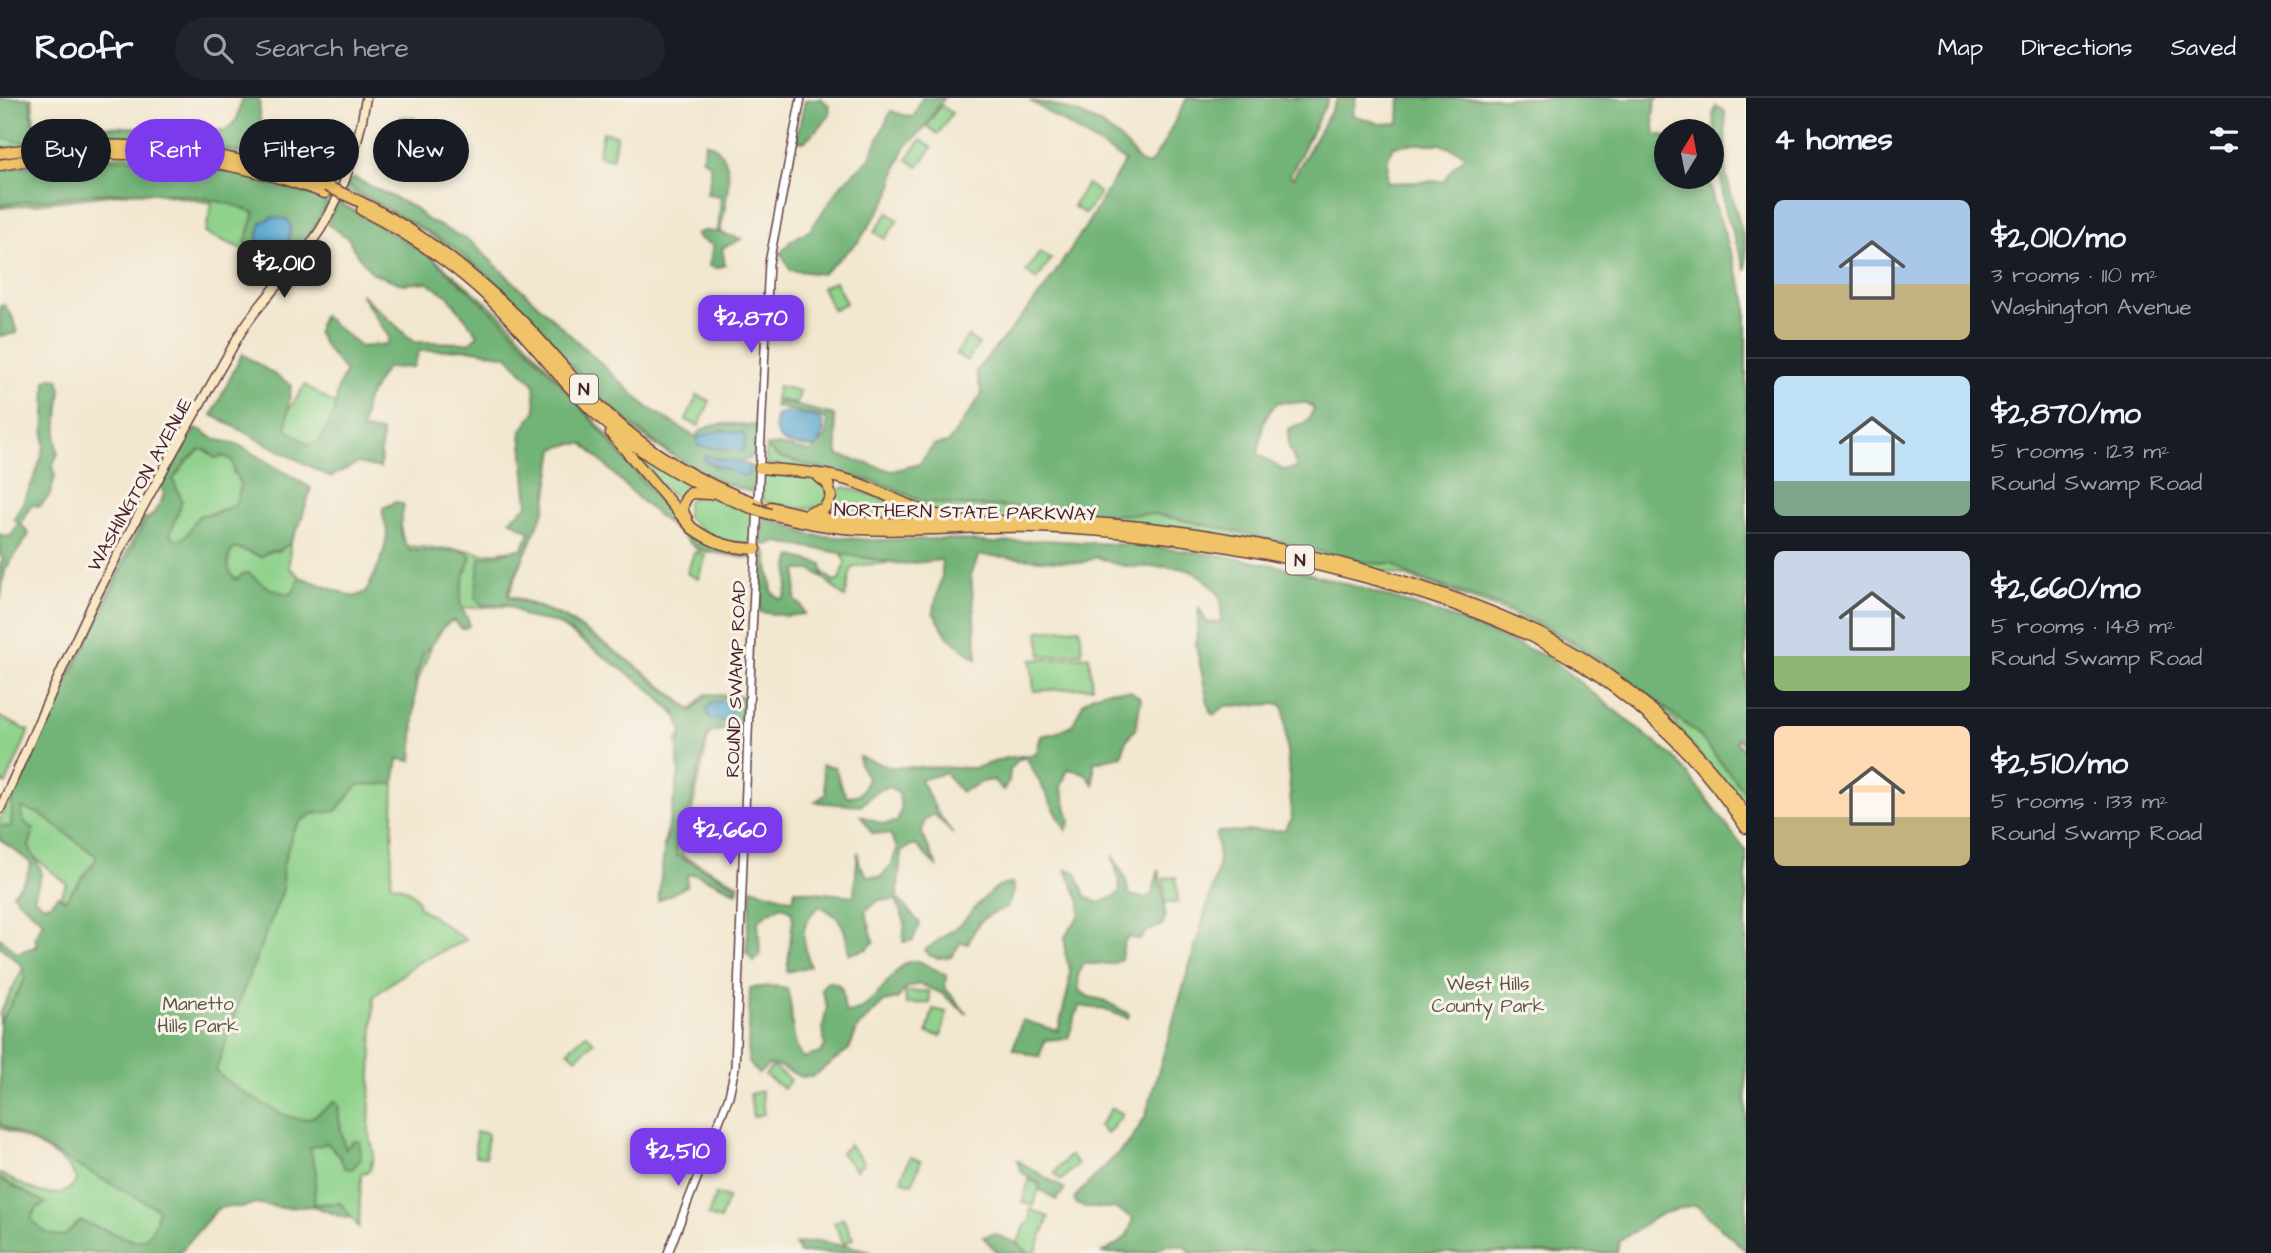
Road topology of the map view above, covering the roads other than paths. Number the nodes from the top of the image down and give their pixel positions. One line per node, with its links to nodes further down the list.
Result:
1 (366, 98): 6 (main road, WASHINGTON AVENUE)
2 (801, 98): 8 (street, ROUND SWAMP ROAD)
3 (0, 153): 5 (highway, NORTHERN STATE PARKWAY / N)
4 (0, 165): 5 (highway, NORTHERN STATE PARKWAY / N)
5 (325, 189): 6 (highway, NORTHERN STATE PARKWAY / N, bridge)
6 (344, 197): 7 (highway, NORTHERN STATE PARKWAY / N); 13 (highway, NORTHERN STATE PARKWAY / N); 17 (main road, WASHINGTON AVENUE)
7 (595, 413): 12 (highway, NORTHERN STATE PARKWAY / N); 16 (highway)
8 (760, 468): 9 (highway); 16 (street, ROUND SWAMP ROAD)
9 (805, 473): 10 (highway); 11 (highway)
10 (866, 486): 11 (highway); 15 (highway)
11 (831, 497): 14 (highway)
12 (725, 498): 13 (highway, NORTHERN STATE PARKWAY / N); 16 (highway)
13 (750, 504): 14 (highway, NORTHERN STATE PARKWAY / N)
14 (774, 510): 15 (highway, NORTHERN STATE PARKWAY / N); 19 (highway, NORTHERN STATE PARKWAY / N)
15 (1000, 520): 18 (highway, NORTHERN STATE PARKWAY / N)
16 (756, 549): 20 (street, ROUND SWAMP ROAD)
17 (0, 808)
18 (1746, 815)
19 (1746, 828)
20 (668, 1253)

